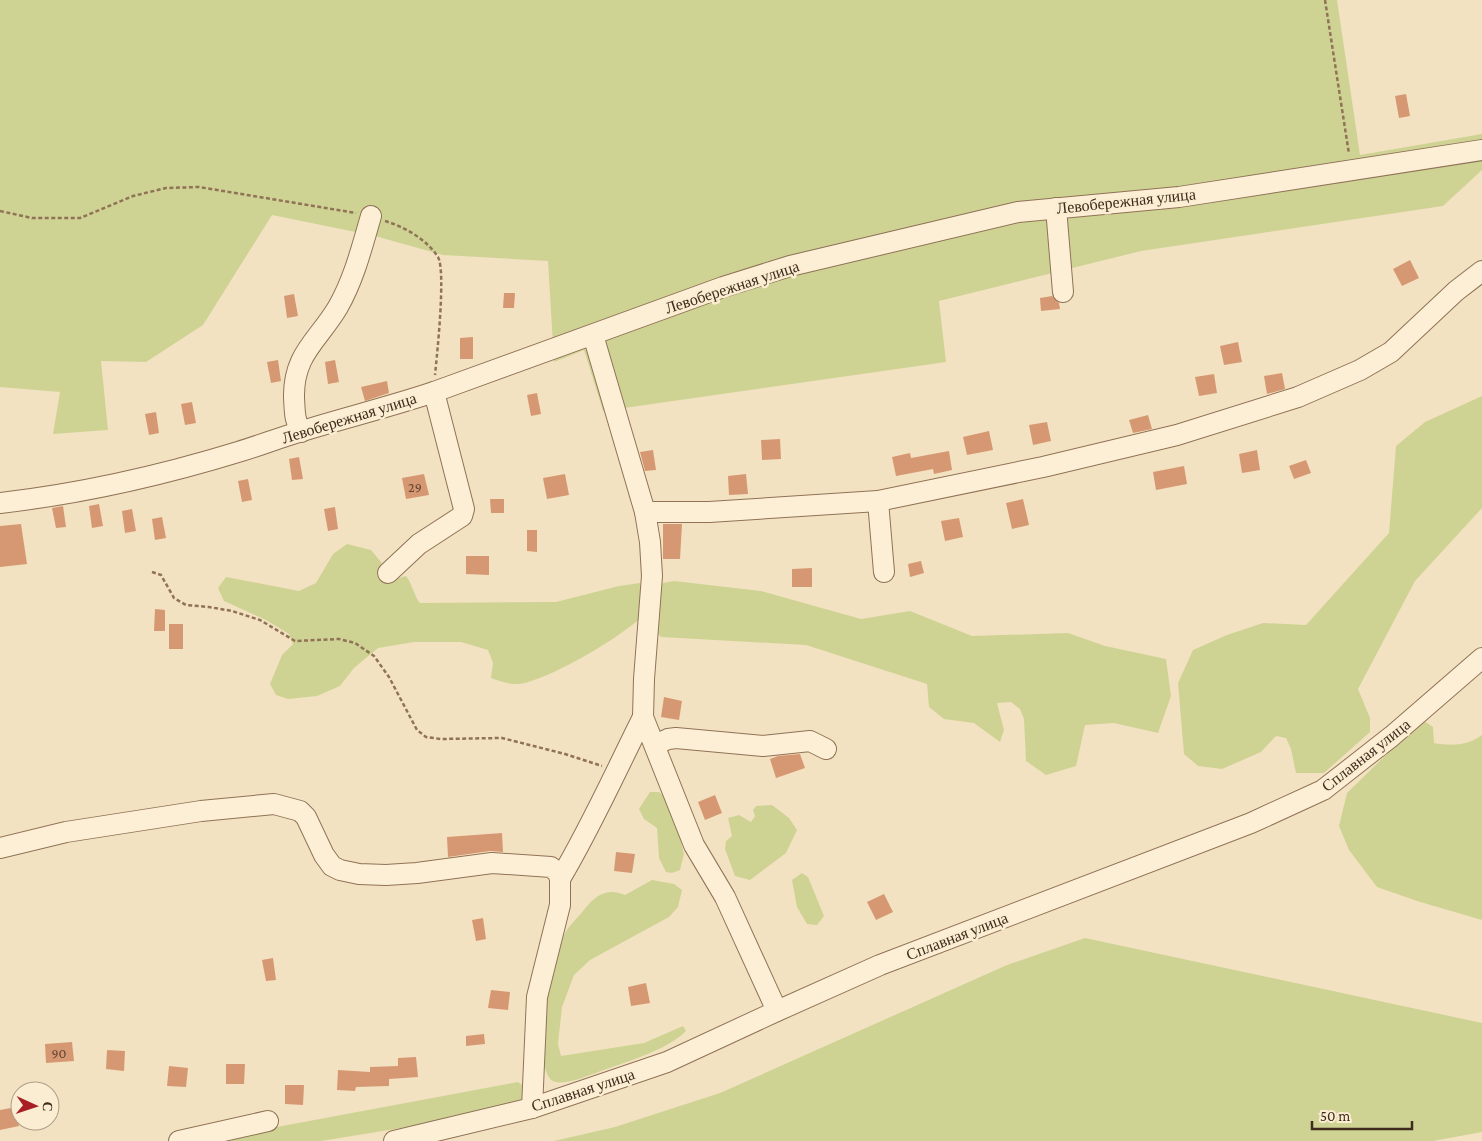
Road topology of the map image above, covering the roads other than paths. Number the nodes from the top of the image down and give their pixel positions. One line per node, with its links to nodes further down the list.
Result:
1 (1482, 150): 2 (street, Левобережная улица)
2 (1056, 208): 5 (street); 6 (street, Левобережная улица)
3 (371, 216): 8 (street)
4 (1482, 271): 9 (street)
5 (1063, 292)
6 (593, 335): 7 (street, Левобережная улица); 11 (street)
7 (434, 392): 8 (street, Левобережная улица); 13 (street)
8 (300, 432): 10 (street, Левобережная улица)
9 (878, 501): 11 (street); 12 (street)
10 (0, 503)
11 (645, 512): 15 (street)
12 (884, 572)
13 (388, 573)
14 (1482, 658): 20 (street, Сплавная улица)
15 (643, 717): 16 (street); 19 (street)
16 (655, 745): 17 (street); 20 (street)
17 (826, 749)
18 (0, 848): 19 (street)
19 (560, 879): 21 (street)
20 (777, 1011): 21 (street, Сплавная улица)
21 (532, 1108): 24 (street, Сплавная улица)
22 (268, 1121): 23 (street)
23 (179, 1141)
24 (394, 1141)

